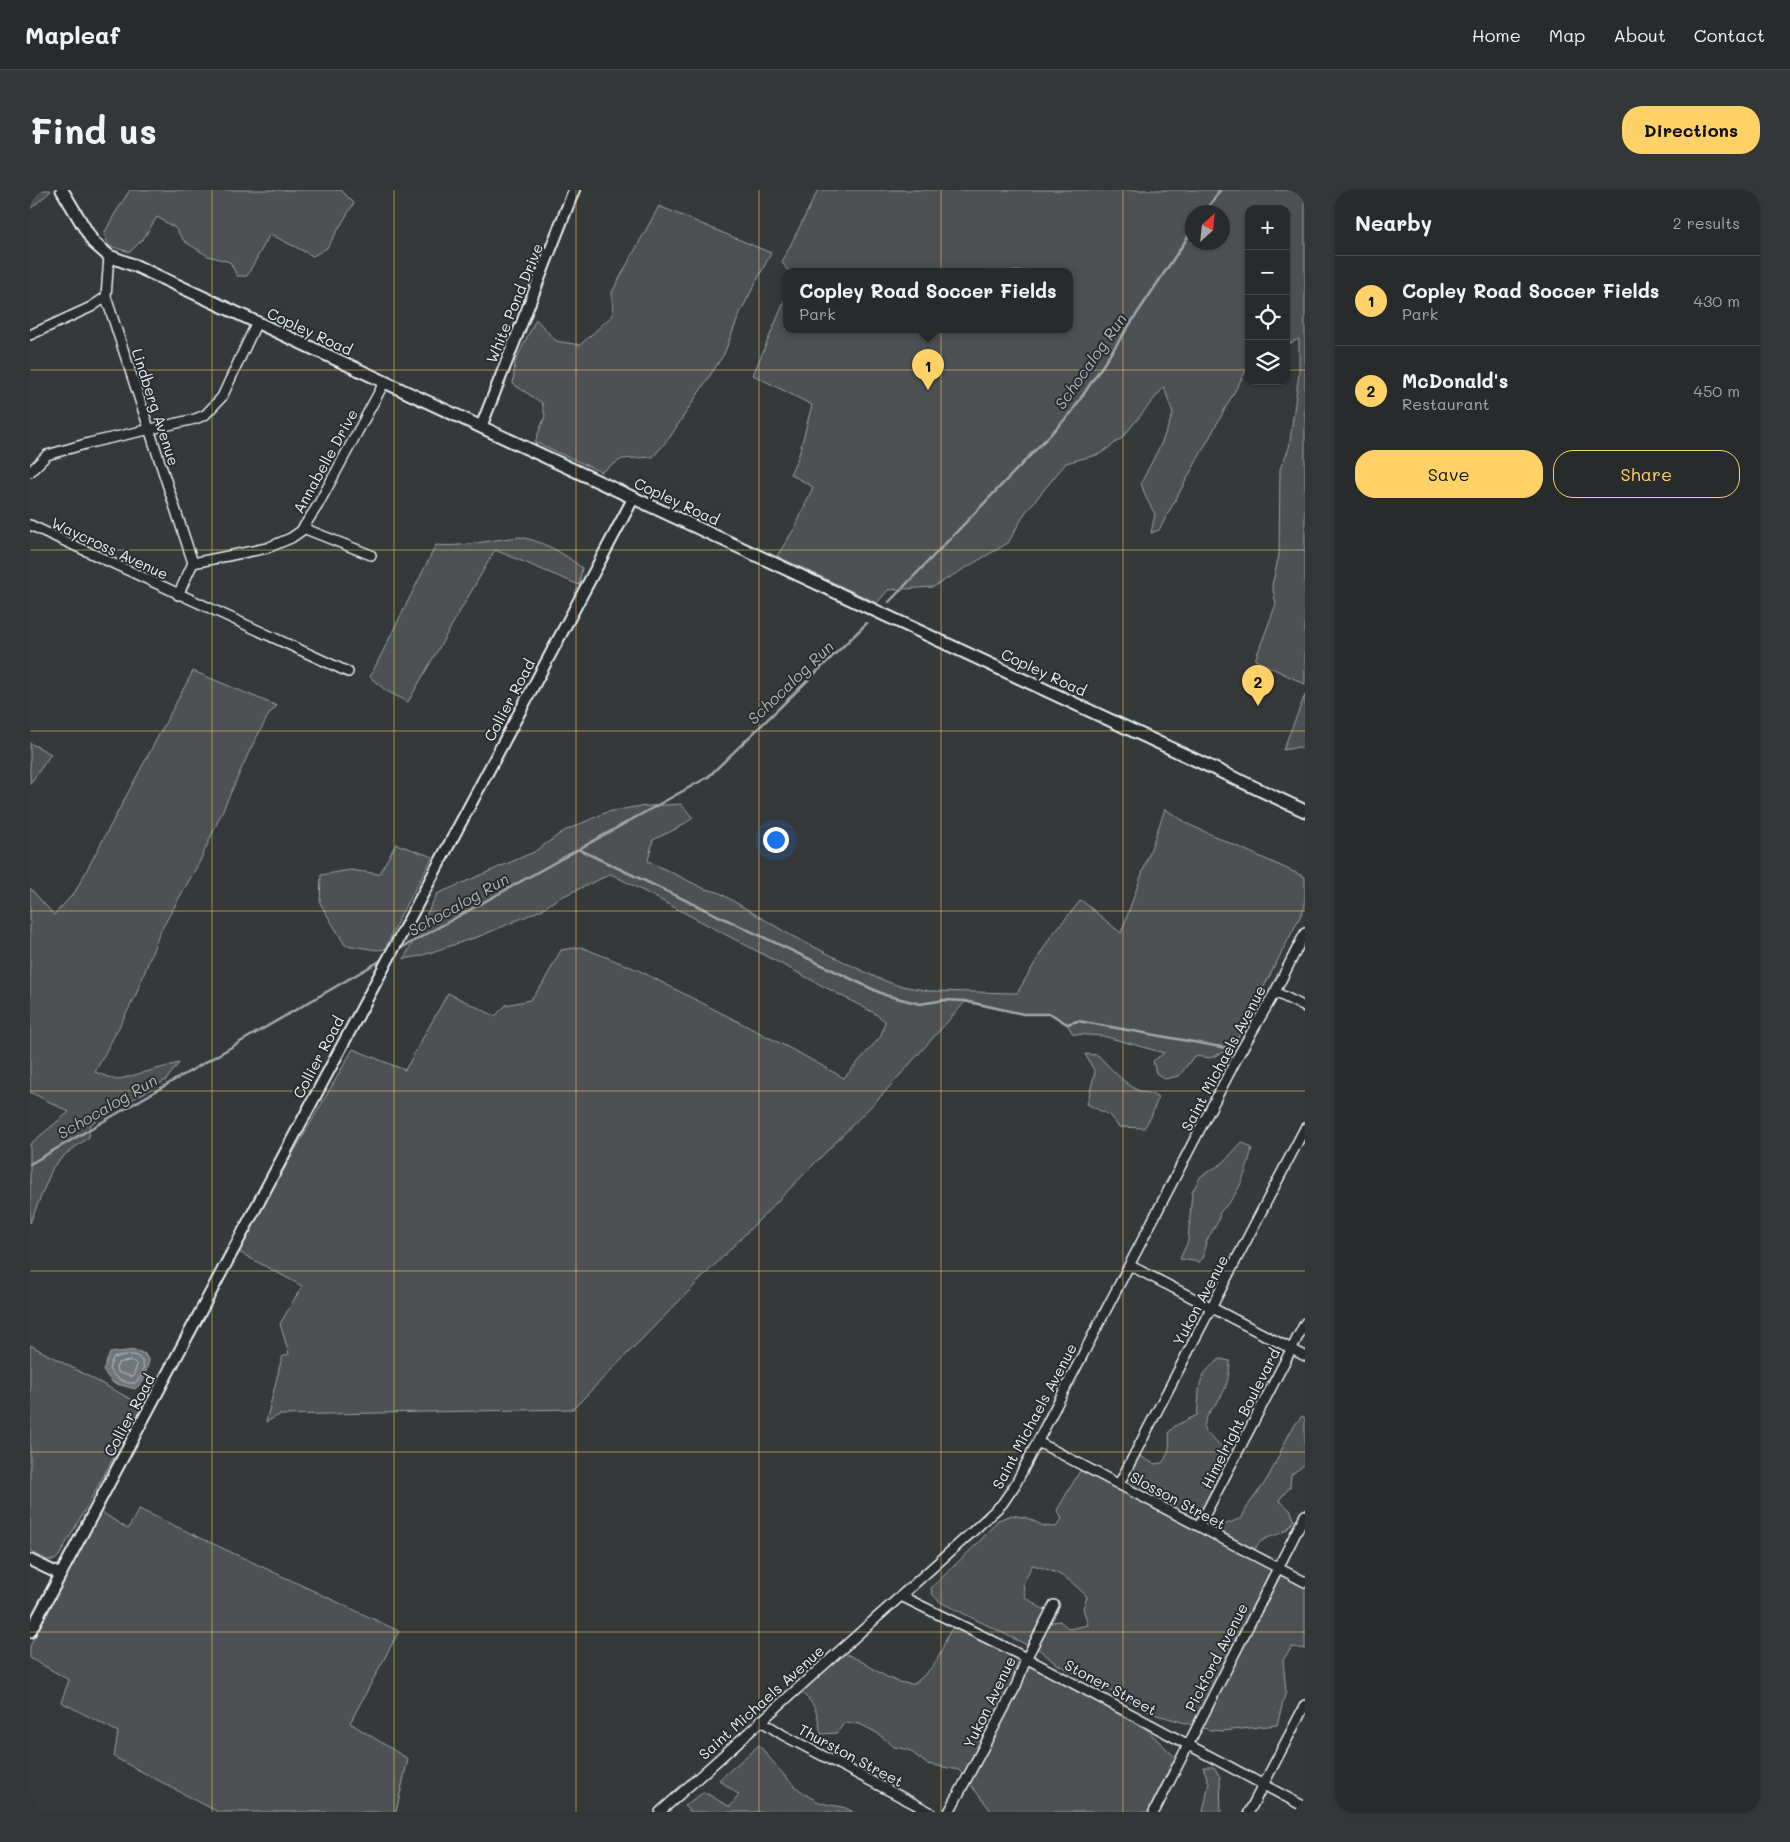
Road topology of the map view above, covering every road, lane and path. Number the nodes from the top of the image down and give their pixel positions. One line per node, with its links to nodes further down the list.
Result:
1 (62, 190): 3 (main road, Copley Road)
2 (574, 190): 8 (street, White Pond Drive)
3 (109, 256): 4 (street, Lindberg Avenue); 5 (main road, Copley Road)
4 (106, 297): 6 (street); 9 (street, Lindberg Avenue)
5 (257, 322): 7 (main road, Copley Road); 9 (street)
6 (30, 335)
7 (384, 383): 8 (main road, Copley Road); 13 (street, Annabelle Drive)
8 (481, 427): 11 (main road, Copley Road)
9 (150, 431): 10 (street); 15 (street, Lindberg Avenue)
10 (30, 472)
11 (634, 497): 18 (main road, Copley Road); 34 (street, Collier Road)
12 (30, 526): 16 (street, Waycross Avenue)
13 (303, 528): 14 (street); 15 (street, Annabelle Drive)
14 (371, 555)
15 (193, 564): 16 (street)
16 (178, 595): 17 (street, Waycross Avenue)
17 (348, 672)
18 (1305, 811)
19 (1305, 933): 20 (street, Saint Michaels Avenue)
20 (1275, 992): 21 (street); 23 (street, Saint Michaels Avenue)
21 (1305, 1007)
22 (1305, 1128): 24 (street, Yukon Avenue)
23 (1131, 1266): 24 (street); 28 (street, Saint Michaels Avenue)
24 (1212, 1308): 26 (street); 29 (street, Yukon Avenue)
25 (1305, 1323): 26 (street, Himelright Boulevard)
26 (1292, 1348): 27 (street); 31 (street, Himelright Boulevard)
27 (1305, 1356)
28 (1038, 1442): 29 (street, Slosson Street); 36 (street, Saint Michaels Avenue)
29 (1119, 1484): 31 (street, Slosson Street)
30 (1305, 1515): 33 (street, Pickford Avenue)
31 (1199, 1526): 33 (street, Slosson Street)
32 (30, 1560): 34 (street)
33 (1278, 1568): 35 (street, Slosson Street); 42 (street, Pickford Avenue)
34 (59, 1574): 38 (street, Collier Road)
35 (1305, 1582)
36 (901, 1596): 39 (street, Stoner Street); 41 (street, Saint Michaels Avenue)
37 (1054, 1605): 39 (street, Yukon Avenue)
38 (30, 1632)
39 (1026, 1658): 42 (street, Stoner Street); 47 (street, Yukon Avenue)
40 (1305, 1705): 43 (street)
41 (760, 1720): 45 (street, Saint Michaels Avenue); 46 (street, Thurston Street)
42 (1187, 1744): 43 (street, Stoner Street); 48 (street, Pickford Avenue)
43 (1263, 1785): 44 (street, Stoner Street); 49 (street)
44 (1305, 1807)
45 (660, 1812)
46 (930, 1812)
47 (949, 1812)
48 (1154, 1812)
49 (1249, 1812)

